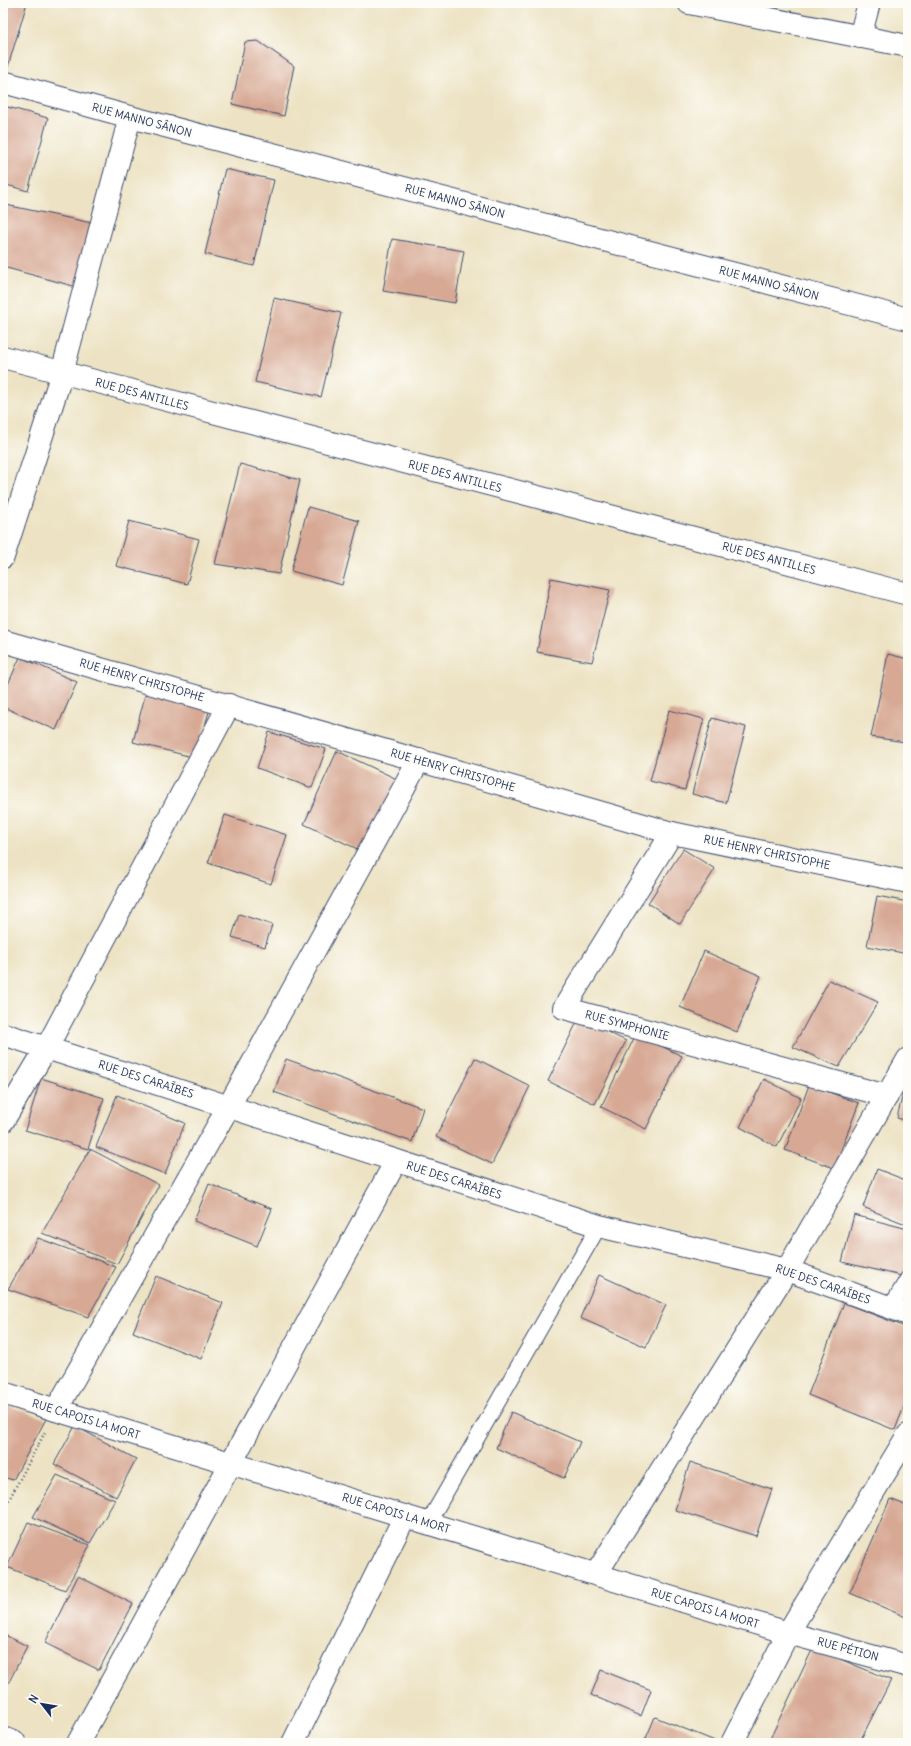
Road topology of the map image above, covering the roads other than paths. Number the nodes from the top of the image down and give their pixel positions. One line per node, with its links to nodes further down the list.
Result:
1 (689, 3): 3 (street)
2 (868, 3): 4 (street)
3 (711, 6): 4 (street)
4 (860, 37): 5 (street)
5 (908, 46)
6 (3, 82): 7 (street, RUE MANNO SÂNON)
7 (130, 117): 8 (street, RUE MANNO SÂNON); 10 (street)
8 (908, 319)
9 (3, 357): 10 (street, RUE DES ANTILLES)
10 (62, 373): 11 (street); 12 (street, RUE DES ANTILLES)
11 (3, 557)
12 (908, 594)
13 (3, 641): 14 (street, RUE HENRY CHRISTOPHE)
14 (229, 705): 15 (street, RUE HENRY CHRISTOPHE); 19 (street)
15 (419, 760): 16 (street, RUE HENRY CHRISTOPHE); 22 (street)
16 (672, 833): 17 (street, RUE HENRY CHRISTOPHE); 21 (street, RUE SYMPHONIE)
17 (908, 882)
18 (3, 1034): 19 (street, RUE DES CARAÏBES)
19 (46, 1047): 22 (street, RUE DES CARAÏBES); 23 (street)
20 (908, 1059): 21 (street)
21 (887, 1096): 26 (street)
22 (229, 1106): 24 (street, RUE DES CARAÏBES); 30 (street)
23 (3, 1121)
24 (396, 1161): 25 (street, RUE DES CARAÏBES); 32 (street)
25 (598, 1226): 26 (street, RUE DES CARAÏBES); 34 (lane)
26 (787, 1270): 28 (street, RUE DES CARAÏBES); 35 (street)
27 (908, 1278): 28 (lane)
28 (899, 1311)
29 (3, 1393): 30 (street, RUE CAPOIS LA MORT)
30 (56, 1410): 32 (street, RUE CAPOIS LA MORT)
31 (908, 1435): 36 (street)
32 (232, 1463): 33 (street, RUE CAPOIS LA MORT); 40 (street)
33 (405, 1516): 34 (street, RUE CAPOIS LA MORT); 41 (street)
34 (428, 1523): 35 (street, RUE CAPOIS LA MORT)
35 (596, 1574): 36 (street, RUE CAPOIS LA MORT)
36 (788, 1633): 37 (street, RUE PÉTION); 42 (street)
37 (908, 1666)
38 (3, 1738): 39 (street)
39 (15, 1743)
40 (78, 1743)
41 (293, 1743)
42 (732, 1743)

